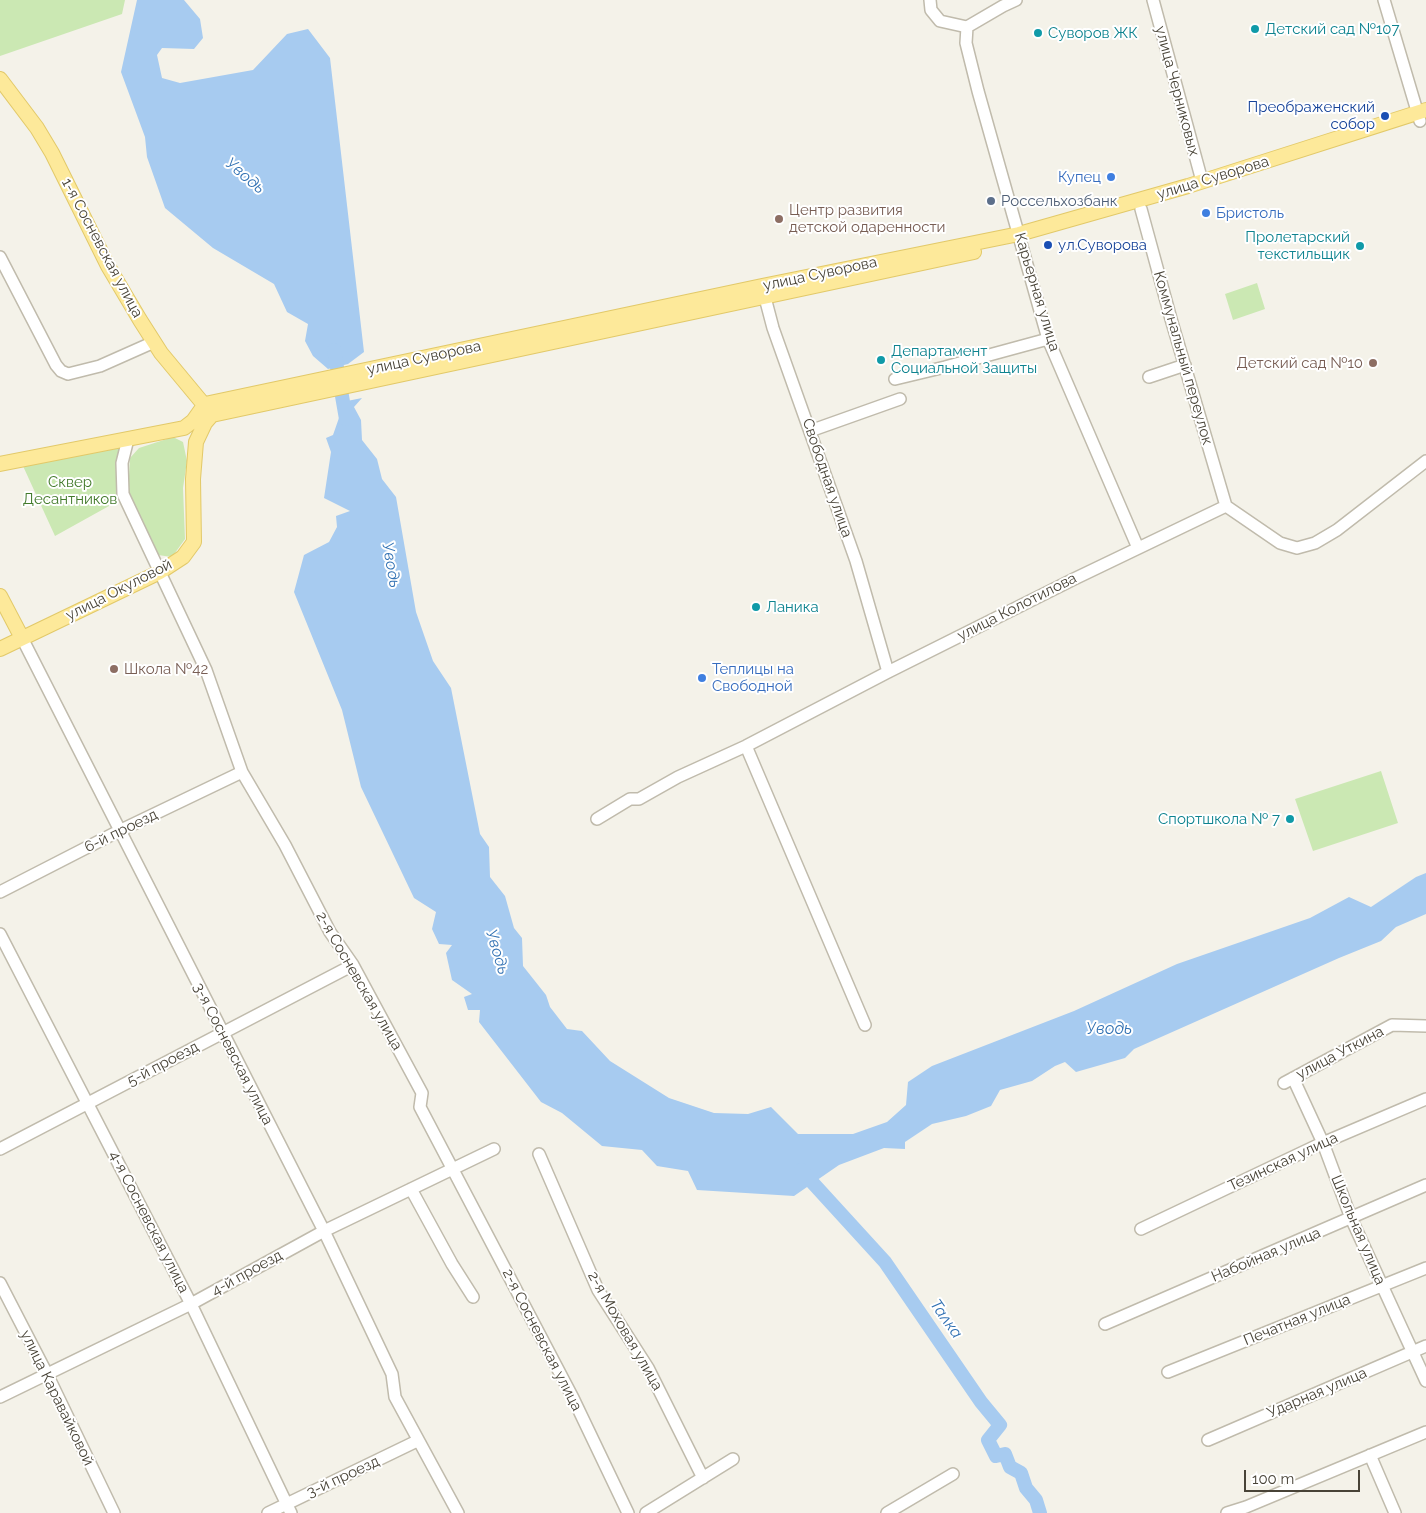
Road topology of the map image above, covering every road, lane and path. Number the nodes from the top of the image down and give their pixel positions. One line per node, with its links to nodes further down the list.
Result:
1 (930, 0): 5 (street)
2 (1016, 0): 5 (street)
3 (1153, 0): 8 (street, улица Черниковых)
4 (1384, 0): 7 (street)
5 (967, 27): 10 (street, Карьерная улица)
6 (0, 79): 14 (main road, 1-я Сосневская улица)
7 (1422, 115): 8 (main road, улица Суворова); 9 (main road, улица Суворова)
8 (1202, 182): 10 (main road, улица Суворова)
9 (1141, 209): 10 (main road, улица Суворова); 15 (street, Коммунальный переулок)
10 (1020, 238): 12 (main road, улица Суворова); 13 (street, Карьерная улица)
11 (0, 257): 14 (street)
12 (764, 292): 19 (main road, улица Суворова); 20 (street, Свободная улица)
13 (1048, 339): 17 (street); 25 (street, Карьерная улица)
14 (154, 342): 19 (main road, 1-я Сосневская улица)
15 (1185, 365): 16 (street); 24 (street, Коммунальный переулок)
16 (1149, 377)
17 (895, 379)
18 (900, 399): 20 (street)
19 (209, 409): 21 (main road); 26 (main road, улица Окуловой)
20 (810, 430): 30 (street, Свободная улица)
21 (128, 439): 23 (main road); 26 (street, 2-я Сосневская улица)
22 (1426, 461): 24 (street)
23 (0, 464)
24 (1226, 506): 25 (street, улица Колотилова)
25 (1138, 548): 30 (street, улица Колотилова)
26 (160, 572): 28 (main road, улица Окуловой); 32 (street, 2-я Сосневская улица)
27 (0, 596): 28 (main road, 3-я Сосневская улица)
28 (22, 638): 29 (main road, улица Окуловой); 34 (street, 3-я Сосневская улица)
29 (0, 649)
30 (888, 672): 31 (street, улица Колотилова)
31 (746, 746): 33 (street, улица Колотилова); 38 (street)
32 (242, 772): 34 (street, 6-й проезд); 37 (street, 2-я Сосневская улица)
33 (597, 819)
34 (119, 831): 35 (street, 6-й проезд); 40 (street, 3-я Сосневская улица)
35 (0, 892)
36 (0, 934): 43 (street, 4-я Сосневская улица)
37 (353, 965): 40 (street, 5-й проезд); 48 (street, 2-я Сосневская улица)
38 (865, 1025)
39 (1426, 1026): 41 (street, улица Уткина)
40 (223, 1033): 43 (street, 5-й проезд); 53 (street, 3-я Сосневская улица)
41 (1289, 1080): 44 (street, Школьная улица)
42 (1426, 1099): 44 (street, Тезинская улица)
43 (88, 1104): 45 (street, 5-й проезд); 58 (street, 4-я Сосневская улица)
44 (1323, 1143): 51 (street, Школьная улица); 52 (street, Тезинская улица)
45 (0, 1149)
46 (494, 1149): 48 (street, 4-й проезд)
47 (539, 1154): 72 (street, 2-я Моховая улица)
48 (453, 1170): 50 (street, 4-й проезд); 78 (street, 2-я Сосневская улица)
49 (1426, 1185): 51 (street, Набойная улица)
50 (411, 1189): 53 (street, 4-й проезд); 57 (street)
51 (1351, 1218): 56 (street, Школьная улица); 59 (street, Набойная улица)
52 (1141, 1229)
53 (324, 1231): 58 (street, 4-й проезд); 68 (street, 3-я Сосневская улица)
54 (1426, 1268): 56 (street, Печатная улица)
55 (0, 1284): 63 (street, улица Каравайковой)
56 (1382, 1287): 61 (street, Школьная улица); 62 (street, Печатная улица)
57 (473, 1297)
58 (191, 1304): 63 (street, 4-й проезд); 73 (street, 4-я Сосневская улица)
59 (1105, 1324)
60 (1426, 1346): 61 (street, Ударная улица)
61 (1413, 1352): 64 (street, Школьная улица); 67 (street, Ударная улица)
62 (1168, 1372)
63 (47, 1374): 65 (street, 4-й проезд); 75 (street, улица Каравайковой)
64 (1426, 1381)
65 (0, 1397)
66 (1426, 1432): 69 (street)
67 (1208, 1440)
68 (418, 1441): 73 (street, 3-й проезд); 77 (street, 3-я Сосневская улица)
69 (1370, 1455): 74 (street); 82 (street)
70 (733, 1459): 72 (street)
71 (953, 1474): 80 (street)
72 (703, 1478): 79 (street)
73 (288, 1508): 76 (street, 3-й проезд)
74 (1248, 1510): 81 (street)
75 (114, 1513)
76 (268, 1513)
77 (458, 1513)
78 (628, 1513)
79 (646, 1513)
80 (887, 1513)
81 (1227, 1513)
82 (1394, 1513)

